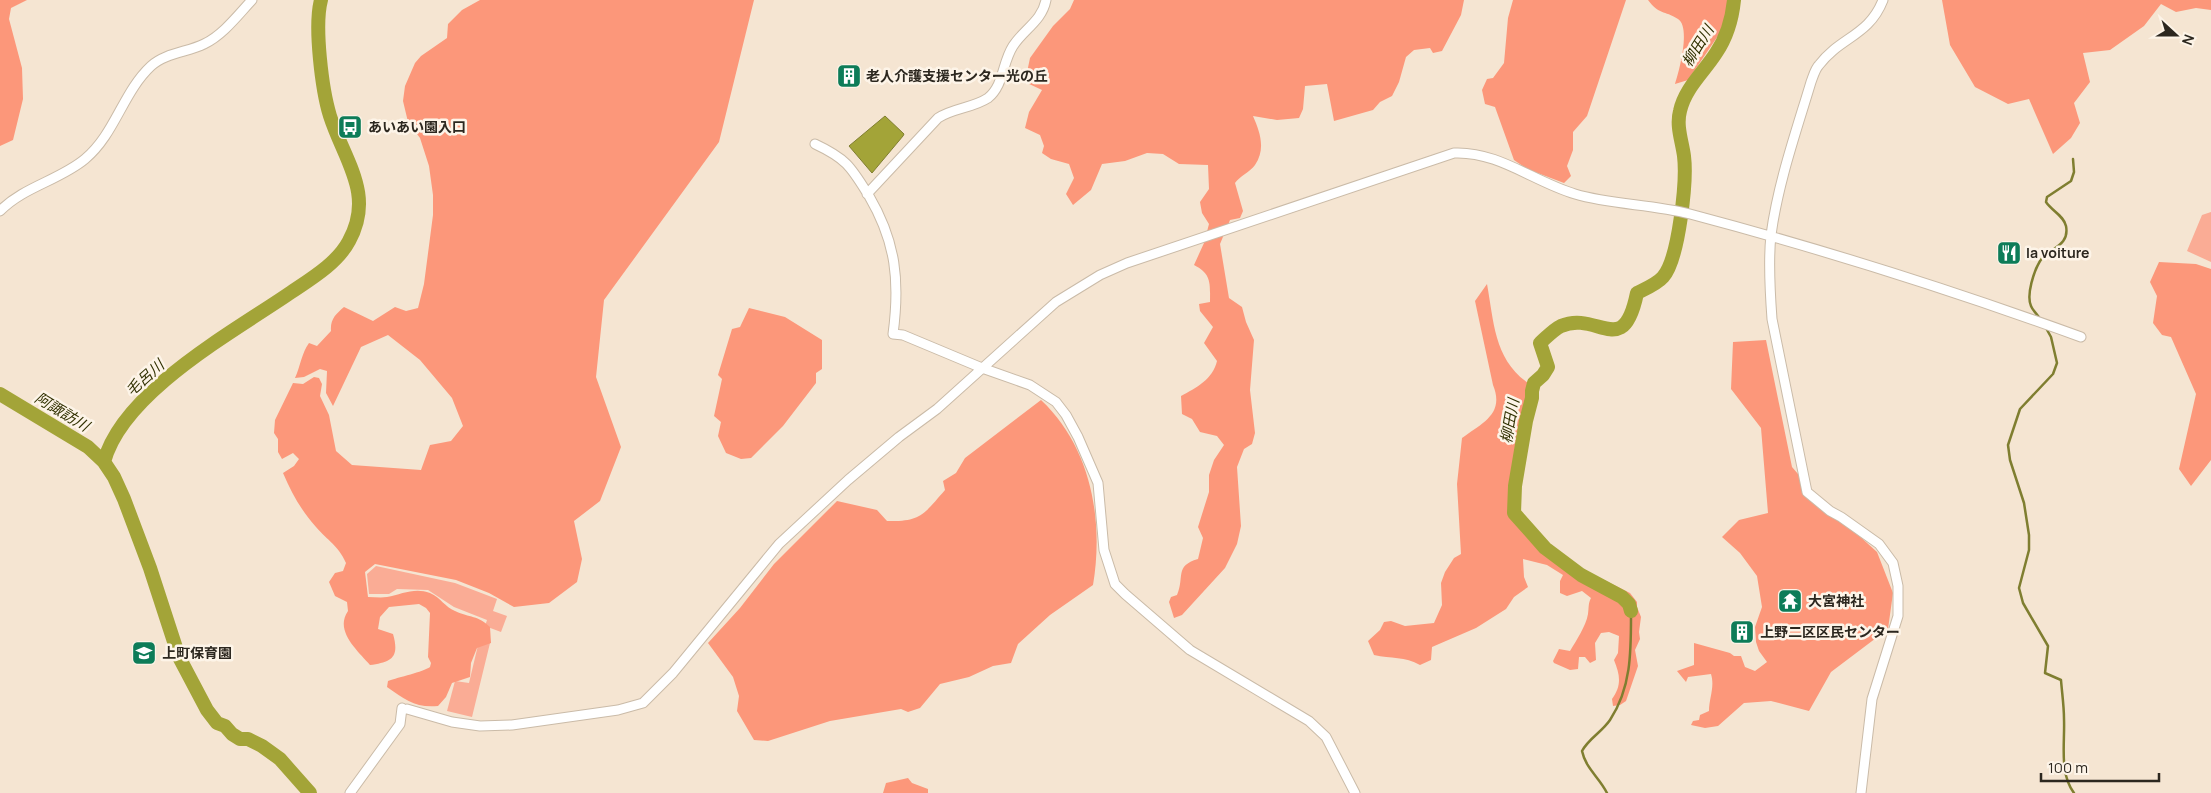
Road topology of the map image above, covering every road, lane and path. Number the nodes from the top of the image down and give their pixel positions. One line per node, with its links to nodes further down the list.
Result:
1 (252, 0): 6 (street)
2 (1046, 0): 5 (street)
3 (1884, 0): 7 (street)
4 (815, 144): 5 (street)
5 (867, 194): 9 (street)
6 (0, 211)
7 (1771, 236): 8 (street); 9 (street); 12 (street)
8 (2080, 336)
9 (982, 368): 10 (street); 11 (street)
10 (350, 793)
11 (1355, 793)
12 (1861, 793)

